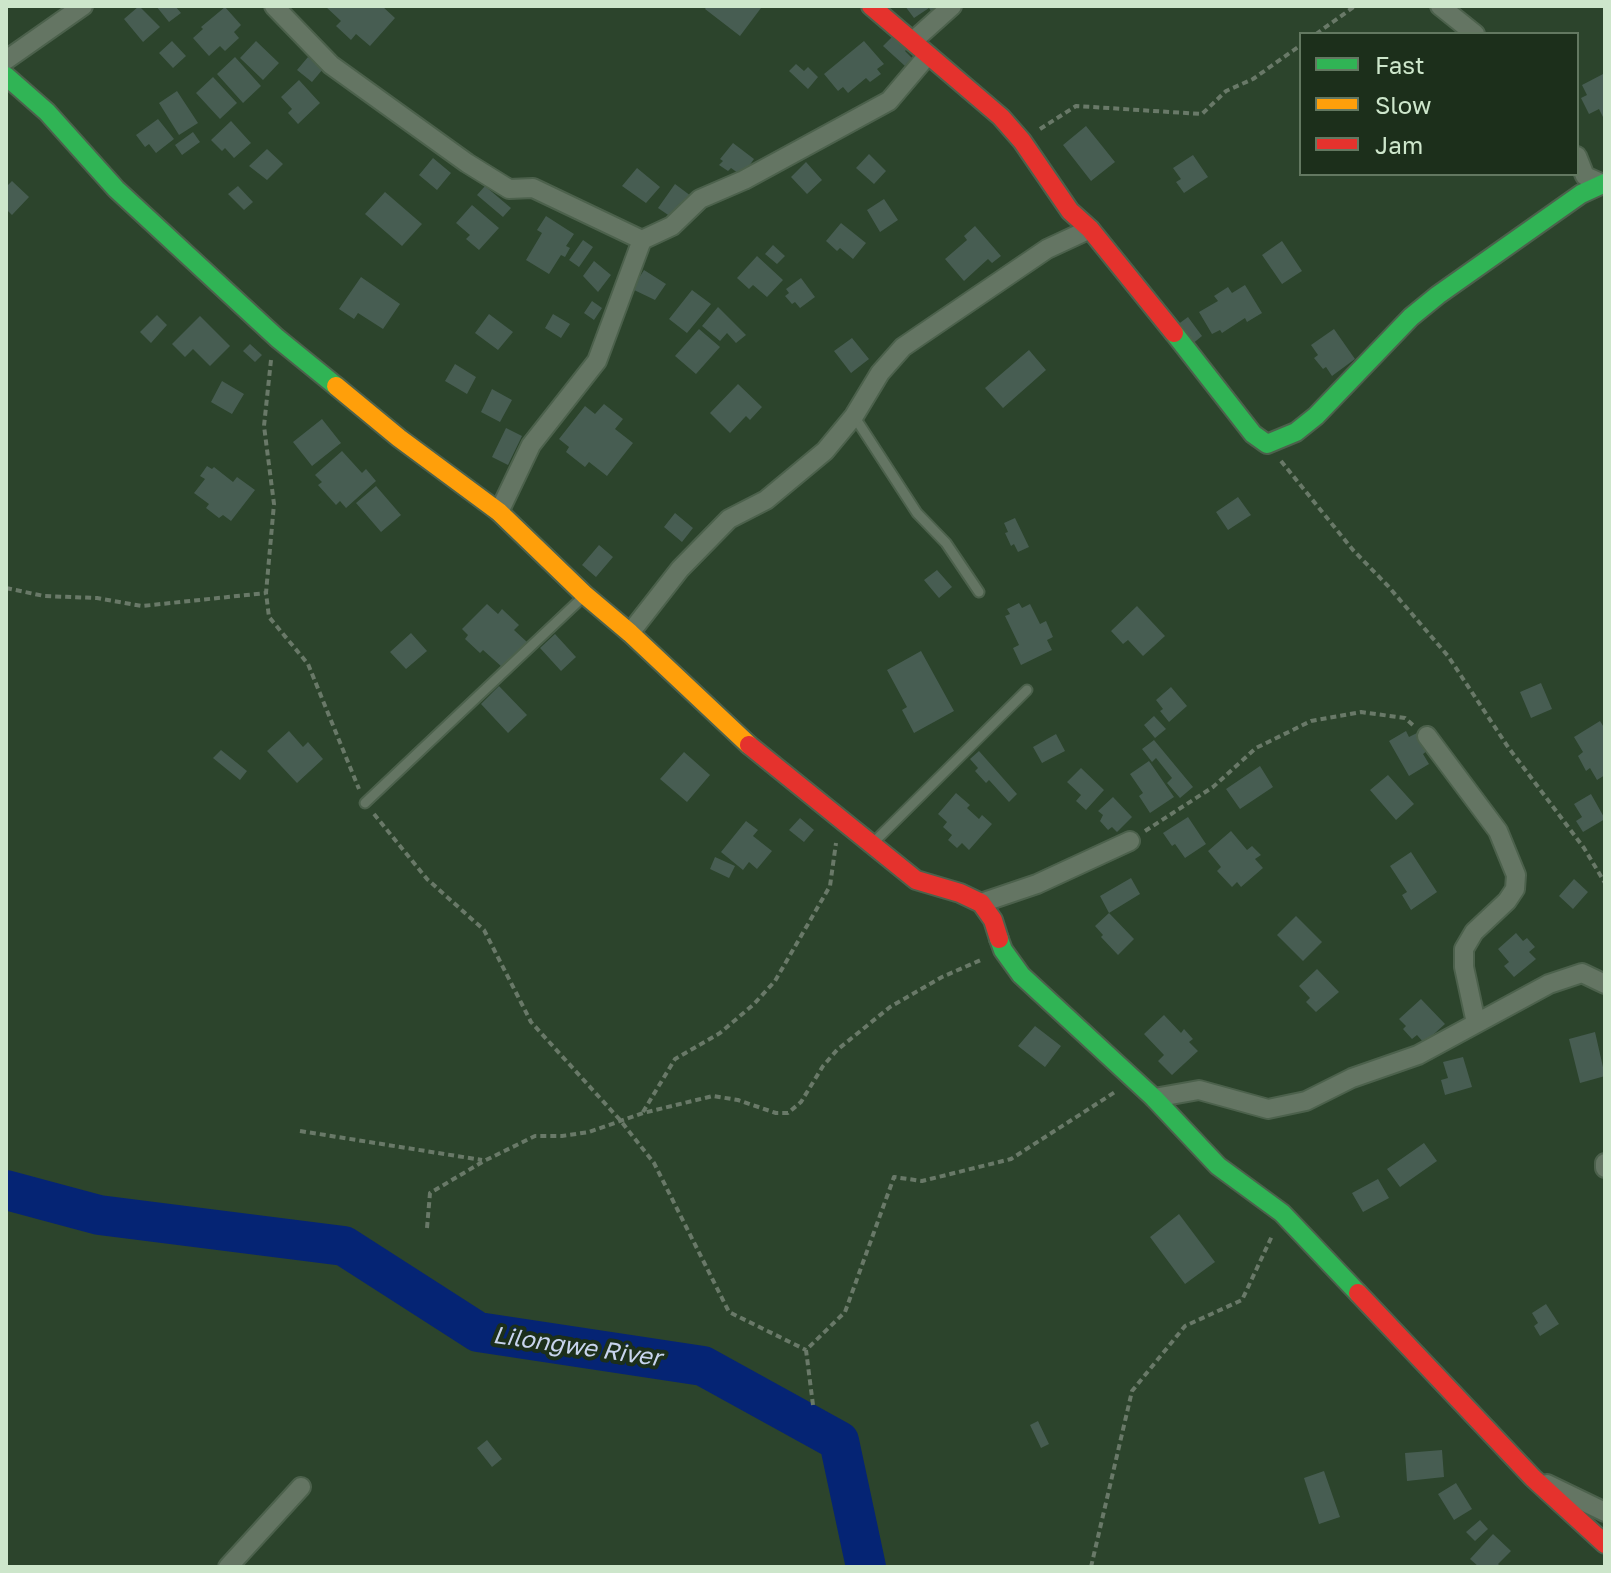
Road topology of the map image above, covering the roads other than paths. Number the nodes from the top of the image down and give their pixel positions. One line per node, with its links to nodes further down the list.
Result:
1 (83, 6): 9 (street)
2 (274, 6): 14 (street)
3 (871, 6): 7 (street)
4 (952, 6): 7 (street)
5 (1440, 6): 6 (street)
6 (1472, 32)
7 (913, 41): 8 (street)
8 (928, 55): 13 (street); 14 (street)
9 (6, 60)
10 (6, 76): 16 (street)
11 (1579, 161): 12 (street)
12 (1603, 183): 13 (street)
13 (1090, 229): 15 (street)
14 (642, 240): 16 (street)
15 (854, 416): 17 (lane); 19 (street)
16 (499, 512): 18 (street)
17 (979, 592)
18 (585, 595): 19 (street); 22 (lane)
19 (630, 633): 24 (street)
20 (1027, 690): 24 (lane)
21 (1427, 736): 27 (street)
22 (365, 803)
23 (1130, 841): 25 (street)
24 (871, 845): 25 (street)
25 (981, 903): 28 (street)
26 (1605, 984): 27 (street)
27 (1476, 1023): 28 (street)
28 (1154, 1098): 29 (street)
29 (1533, 1478): 31 (street); 32 (street)
30 (301, 1487): 33 (street)
31 (1605, 1512)
32 (1605, 1544)
33 (228, 1567)

